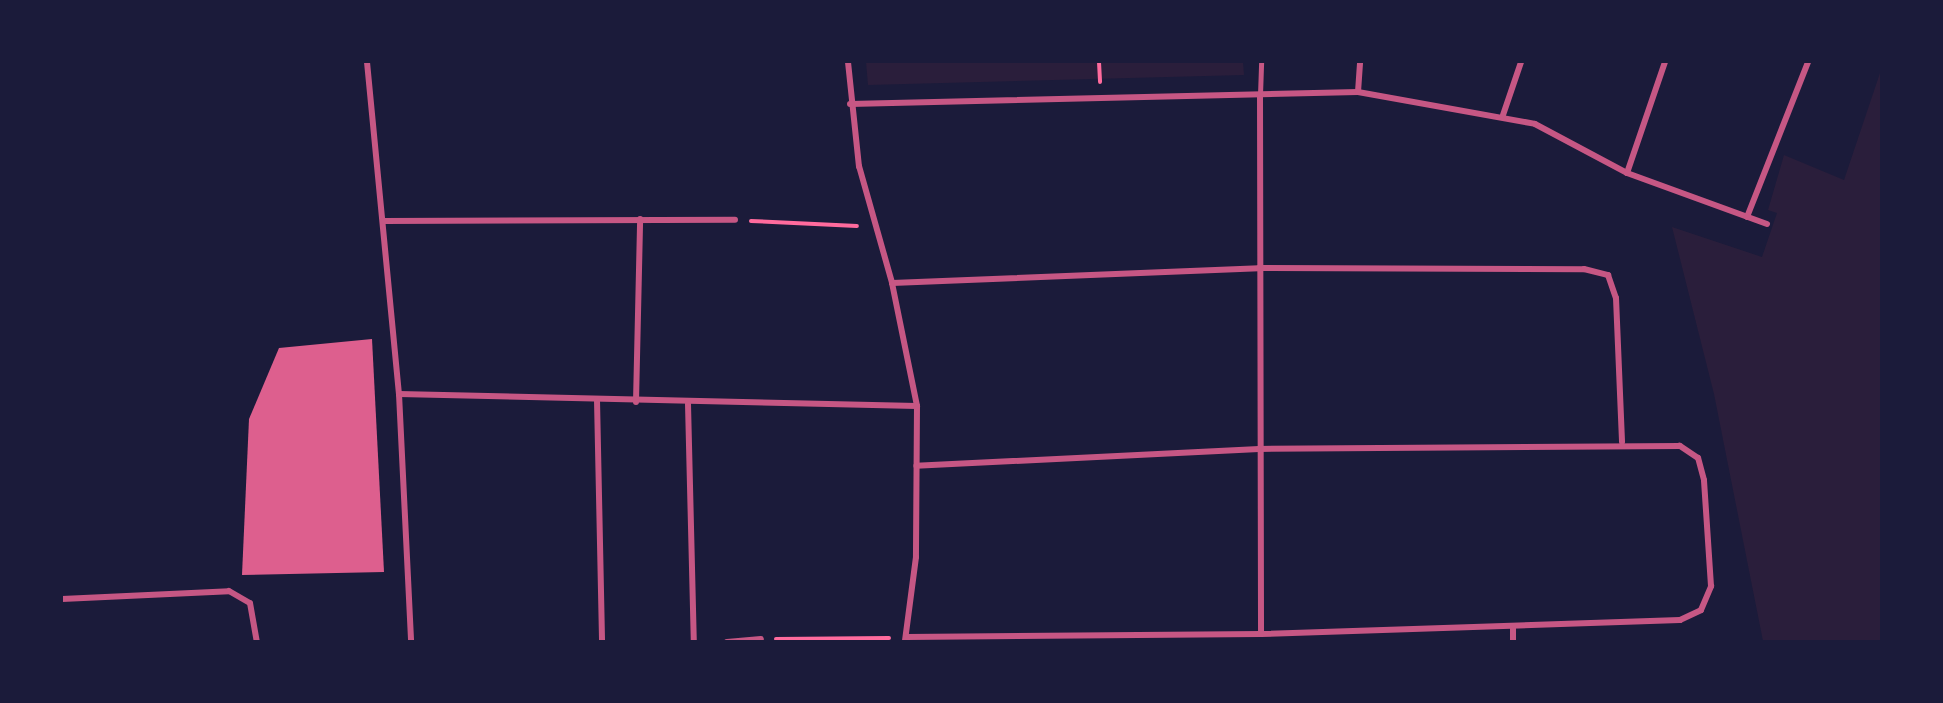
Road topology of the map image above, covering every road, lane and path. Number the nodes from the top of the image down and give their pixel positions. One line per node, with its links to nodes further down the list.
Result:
1 (367, 62): 16 (street)
2 (848, 62): 10 (street)
3 (1261, 62): 9 (lane)
4 (1360, 62): 8 (street)
5 (1521, 62): 11 (street)
6 (1665, 62): 12 (street)
7 (1808, 62): 13 (street)
8 (1358, 92): 9 (street); 11 (street)
9 (1260, 97): 10 (street); 19 (street)
10 (850, 104): 18 (street)
11 (1503, 115): 12 (street)
12 (1627, 173): 13 (street)
13 (1747, 217): 17 (street)
14 (640, 219): 15 (street); 16 (street); 23 (street)
15 (735, 220): 18 (path)
16 (384, 221): 21 (street)
17 (1767, 224)
18 (875, 227): 20 (street)
19 (1259, 268): 20 (street); 26 (street); 27 (street)
20 (892, 283): 25 (street)
21 (399, 394): 22 (street); 35 (street)
22 (597, 400): 23 (street); 36 (street)
23 (636, 402): 24 (street)
24 (688, 404): 25 (street); 37 (street)
25 (917, 406): 28 (street)
26 (1622, 442): 27 (street); 30 (street)
27 (1259, 449): 28 (street); 31 (street)
28 (916, 466): 33 (street)
29 (62, 599): 34 (street)
30 (1513, 626): 31 (street); 39 (street)
31 (1261, 634): 33 (street)
32 (760, 639): 33 (path); 38 (street)
33 (906, 639)
34 (256, 642)
35 (411, 642)
36 (602, 642)
37 (694, 642)
38 (728, 642)
39 (1513, 642)

